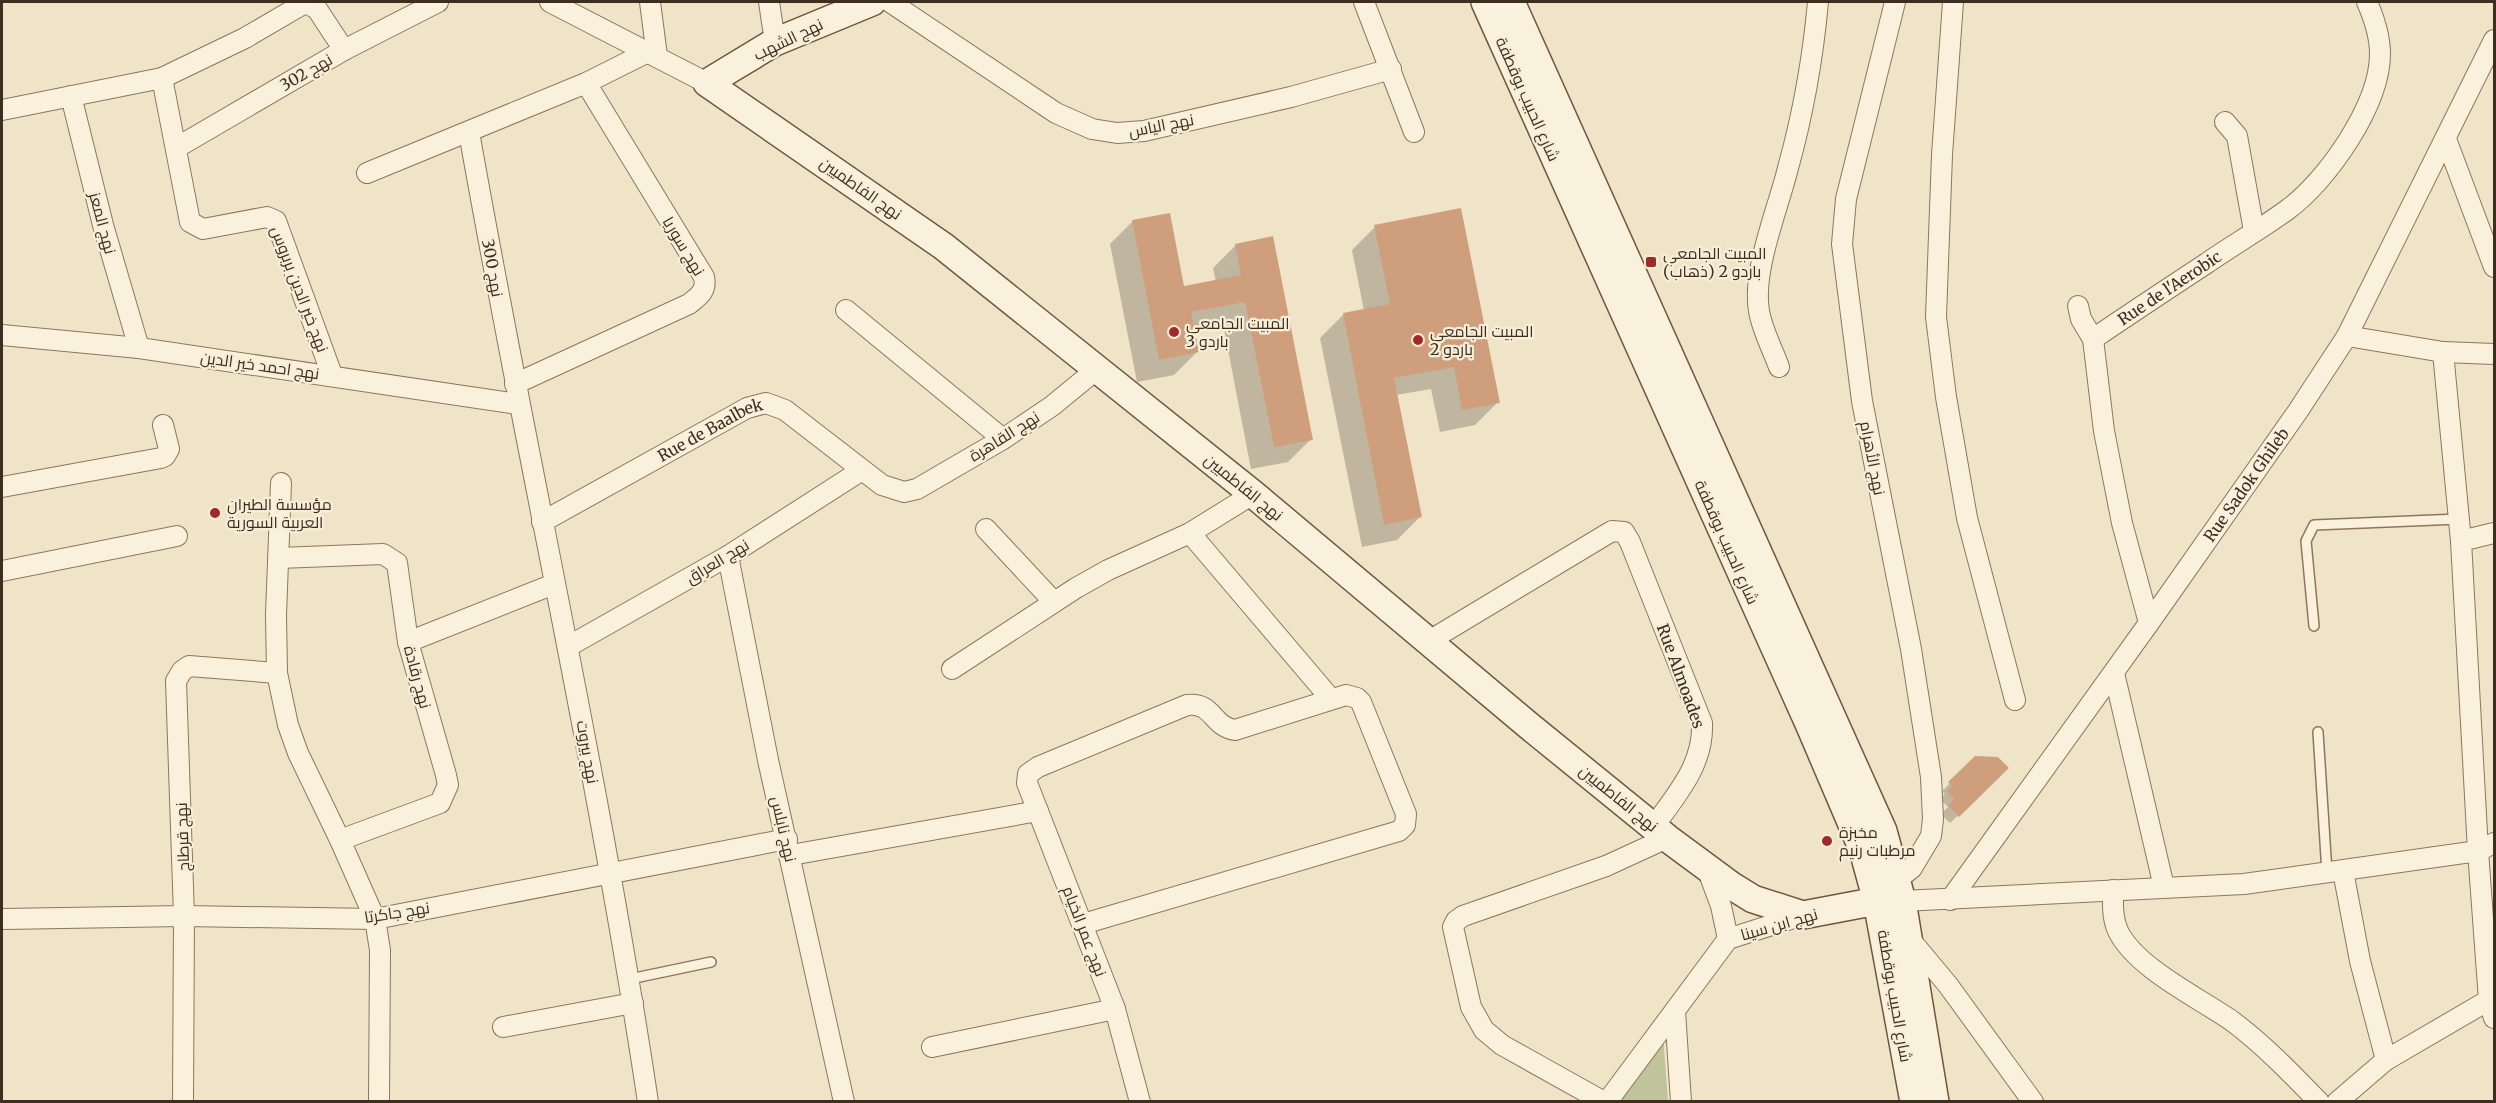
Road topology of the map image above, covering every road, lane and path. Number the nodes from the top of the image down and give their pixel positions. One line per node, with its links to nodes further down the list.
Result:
1 (438, 2): 16 (street, نهج 302)
2 (550, 2): 17 (street)
3 (650, 2): 17 (street)
4 (769, 2): 15 (street)
5 (872, 2): 15 (main road, نهج الشهب)
6 (890, 2): 18 (street, نهج الياس)
7 (1364, 2): 18 (street)
8 (1485, 2): 85 (main road, شارع الحبيب بوقطفة)
9 (1511, 2): 85 (main road, شارع الحبيب بوقطفة)
10 (1818, 2): 40 (street)
11 (1896, 2): 85 (street, نهج الأهرام)
12 (1953, 2): 73 (street)
13 (2367, 2): 30 (street, Rue de l'Aerobic)
14 (2494, 40): 27 (street, Rue Sadok Ghileb)
15 (775, 42): 20 (main road, نهج الشهب)
16 (344, 50): 19 (street); 28 (street, نهج 302)
17 (652, 54): 20 (street); 21 (street)
18 (1391, 69): 26 (street)
19 (162, 78): 22 (street); 28 (street, نهج خير الدين بربروس)
20 (707, 82): 41 (main road, نهج الفاطميين)
21 (586, 83): 25 (street); 43 (street, نهج سوريا)
22 (71, 96): 23 (street); 37 (street, نهج المعز)
23 (2, 110)
24 (2225, 122): 30 (street)
25 (469, 132): 29 (street); 43 (street, نهج 300)
26 (1414, 132)
27 (2446, 139): 31 (street); 35 (street, Rue Sadok Ghileb)
28 (176, 148): 42 (street, نهج خير الدين بربروس)
29 (367, 173)
30 (2254, 231): 36 (street, Rue de l'Aerobic)
31 (2494, 267)
32 (2078, 306): 36 (street)
33 (846, 310): 46 (street)
34 (2, 335): 37 (street, نهج احمد خير الدين)
35 (2347, 336): 38 (street); 64 (street, Rue Sadok Ghileb)
36 (2093, 339): 64 (street)
37 (139, 348): 42 (street, نهج احمد خير الدين)
38 (2443, 352): 39 (street); 52 (street)
39 (2494, 354)
40 (1779, 368)
41 (1097, 369): 46 (street, نهج القاهرة); 51 (main road, نهج الفاطميين)
42 (332, 375): 44 (street, نهج احمد خير الدين)
43 (514, 384): 44 (street, نهج 300)
44 (518, 404): 53 (street, نهج بيروت)
45 (163, 425): 49 (street)
46 (1003, 439): 50 (street, نهج القاهرة)
47 (862, 470): 50 (street, Rue de Baalbek); 53 (street, Rue de Baalbek); 59 (street, نهج العراق)
48 (281, 483): 60 (street)
49 (2, 488)
50 (904, 492)
51 (1253, 494): 56 (street); 66 (main road, نهج الفاطميين)
52 (2459, 519): 58 (street); 65 (lane)
53 (542, 522): 62 (street, نهج بيروت)
54 (986, 530): 63 (street)
55 (2494, 532): 58 (street)
56 (1190, 533): 63 (street); 72 (street)
57 (177, 536): 61 (street)
58 (2461, 540): 79 (street)
59 (728, 556): 68 (street, نهج العراق); 78 (street, نهج نابلس)
60 (279, 558): 67 (street, نهج رقادة); 70 (street)
61 (2, 571)
62 (554, 584): 67 (street); 68 (street, نهج بيروت)
63 (1054, 602): 69 (street)
64 (2149, 623): 71 (street, Rue Sadok Ghileb)
65 (2313, 626)
66 (1429, 641): 76 (main road, نهج الفاطميين); 76 (street, Rue Almoades)
67 (408, 642): 77 (street, نهج رقادة)
68 (569, 646): 81 (street, نهج بيروت)
69 (952, 669)
70 (277, 673): 77 (street); 88 (street, نهج قرطاج)
71 (2114, 673): 83 (street); 86 (street, Rue Sadok Ghileb)
72 (1331, 699): 75 (street, نهج عمر الخيام); 91 (street)
73 (2015, 700)
74 (2318, 732): 82 (lane)
75 (1038, 810): 78 (street, نهج جاكرتا); 91 (street, نهج عمر الخيام)
76 (1661, 832): 80 (main road, نهج الفاطميين); 108 (street)
77 (340, 840): 90 (street)
78 (789, 847): 81 (street, نهج جاكرتا); 106 (street, نهج نابلس)
79 (2486, 847): 82 (street); 98 (street)
80 (1707, 868): 87 (main road, نهج الفاطميين); 93 (street)
81 (610, 871): 90 (street, نهج جاكرتا); 95 (street, نهج بيروت)
82 (2335, 872): 83 (street); 102 (street)
83 (2164, 887): 84 (street)
84 (2113, 890): 86 (street); 113 (street)
85 (1888, 892): 86 (street); 87 (main road, نهج ابن سينا); 92 (main road, شارع الحبيب بوقطفة); 110 (main road, شارع الحبيب بوقطفة)
86 (1950, 900)
87 (1803, 915): 93 (street, نهج ابن سينا)
88 (184, 916): 89 (street, نهج جاكرتا); 90 (street, نهج جاكرتا); 103 (street, نهج قرطاج)
89 (2, 919)
90 (375, 919): 104 (street)
91 (1083, 924): 97 (street, نهج عمر الخيام)
92 (1908, 937): 111 (main road, شارع الحبيب بوقطفة); 112 (street)
93 (1728, 939): 99 (street, نهج ابن سينا)
94 (711, 962): 95 (lane)
95 (630, 979): 96 (street, نهج بيروت)
96 (633, 1003): 100 (street); 105 (street, نهج بيروت)
97 (1115, 1009): 101 (street); 107 (street, نهج عمر الخيام)
98 (2492, 1009): 102 (street)
99 (1675, 1011): 108 (street, نهج ابن سينا); 109 (street)
100 (503, 1027)
101 (932, 1047)
102 (2386, 1060): 114 (street)
103 (183, 1101)
104 (379, 1101)
105 (648, 1101)
106 (844, 1101)
107 (1140, 1101)
108 (1606, 1101)
109 (1681, 1101)
110 (1914, 1101)
111 (1935, 1101)
112 (2033, 1101)
113 (2319, 1101)
114 (2337, 1101)

